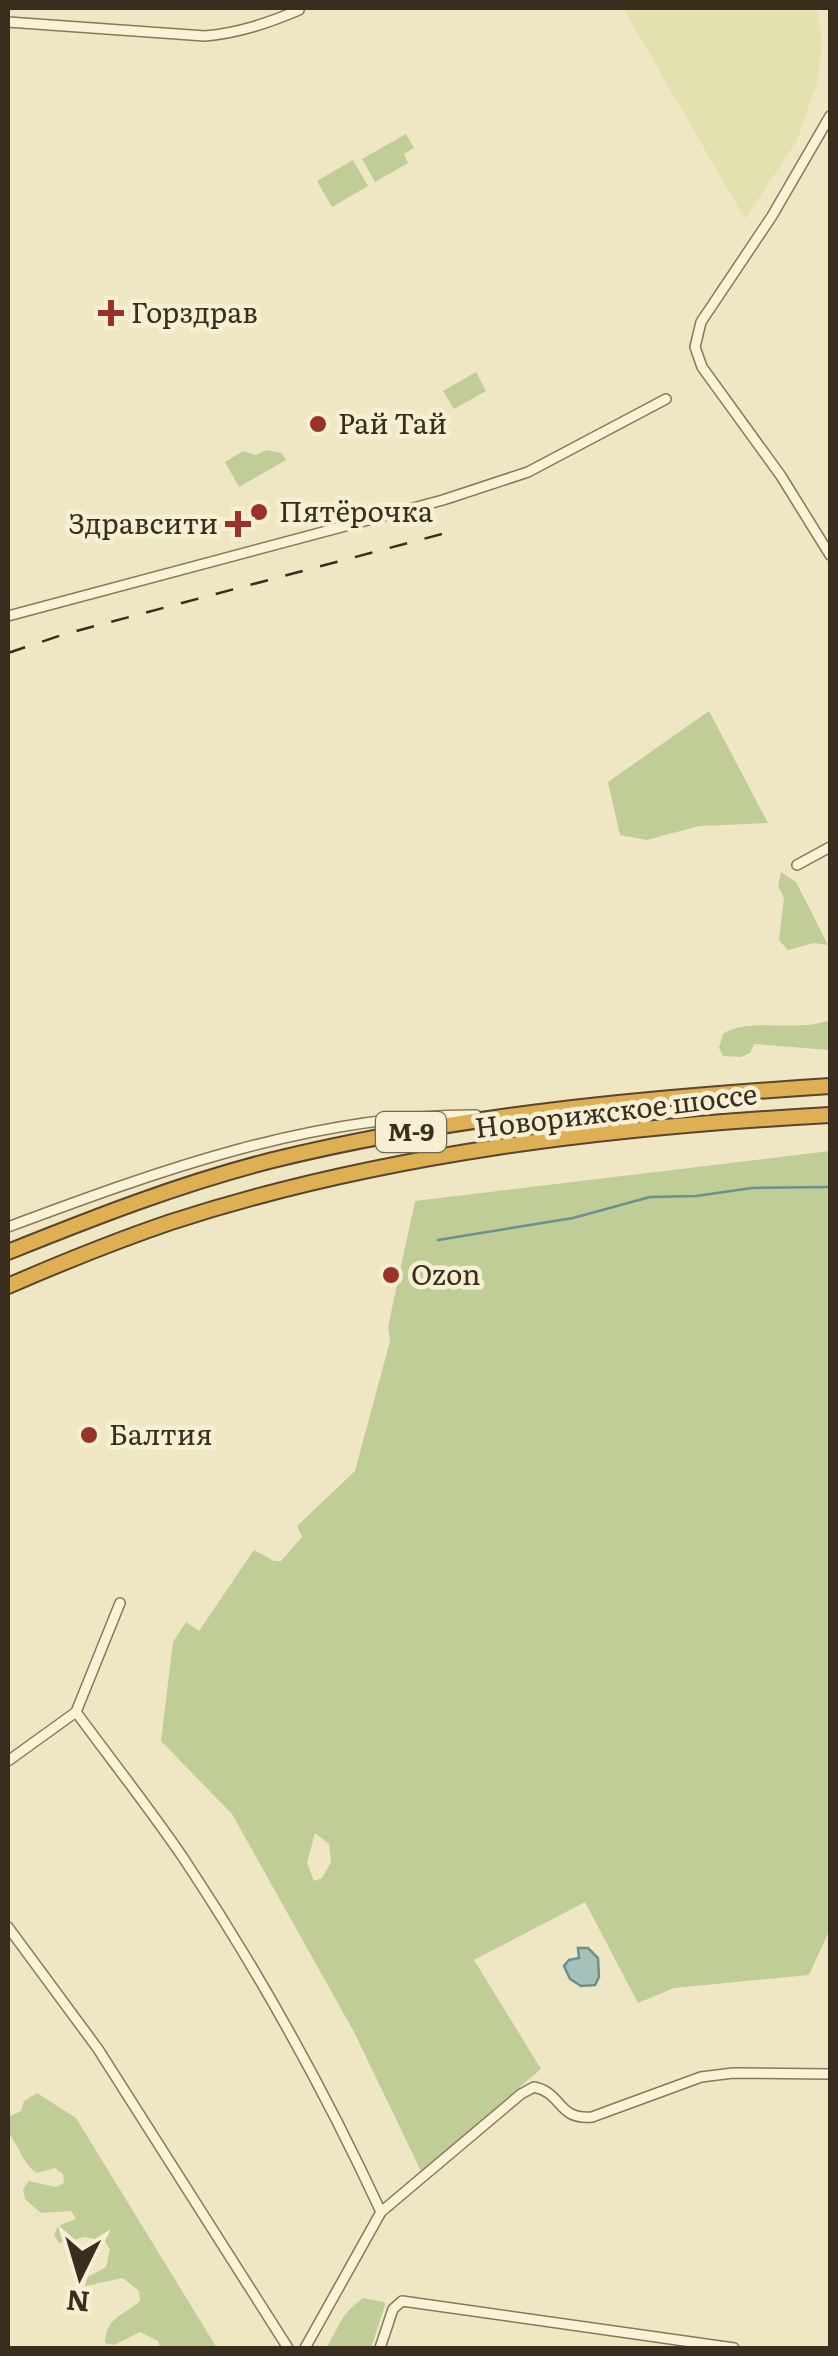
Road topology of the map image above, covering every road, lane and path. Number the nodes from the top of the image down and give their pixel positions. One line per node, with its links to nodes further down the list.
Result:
1 (299, 10): 2 (street)
2 (8, 22)
3 (830, 116): 5 (street)
4 (666, 399): 6 (street)
5 (830, 555)
6 (8, 616)
7 (830, 847): 8 (street)
8 (798, 865)
9 (830, 1086): 11 (highway, Новорижское шоссе / М-9)
10 (830, 1115): 14 (highway, Новорижское шоссе / М-9)
11 (504, 1117): 12 (street); 13 (highway, Новорижское шоссе / М-9)
12 (8, 1227)
13 (8, 1252)
14 (8, 1286)
15 (120, 1603): 16 (street)
16 (76, 1712): 17 (street); 20 (street)
17 (8, 1760)
18 (8, 1927): 22 (street)
19 (830, 2074): 20 (street)
20 (382, 2212): 23 (street)
21 (667, 2344): 24 (street); 25 (street)
22 (288, 2348)
23 (305, 2348)
24 (380, 2348)
25 (734, 2348)

